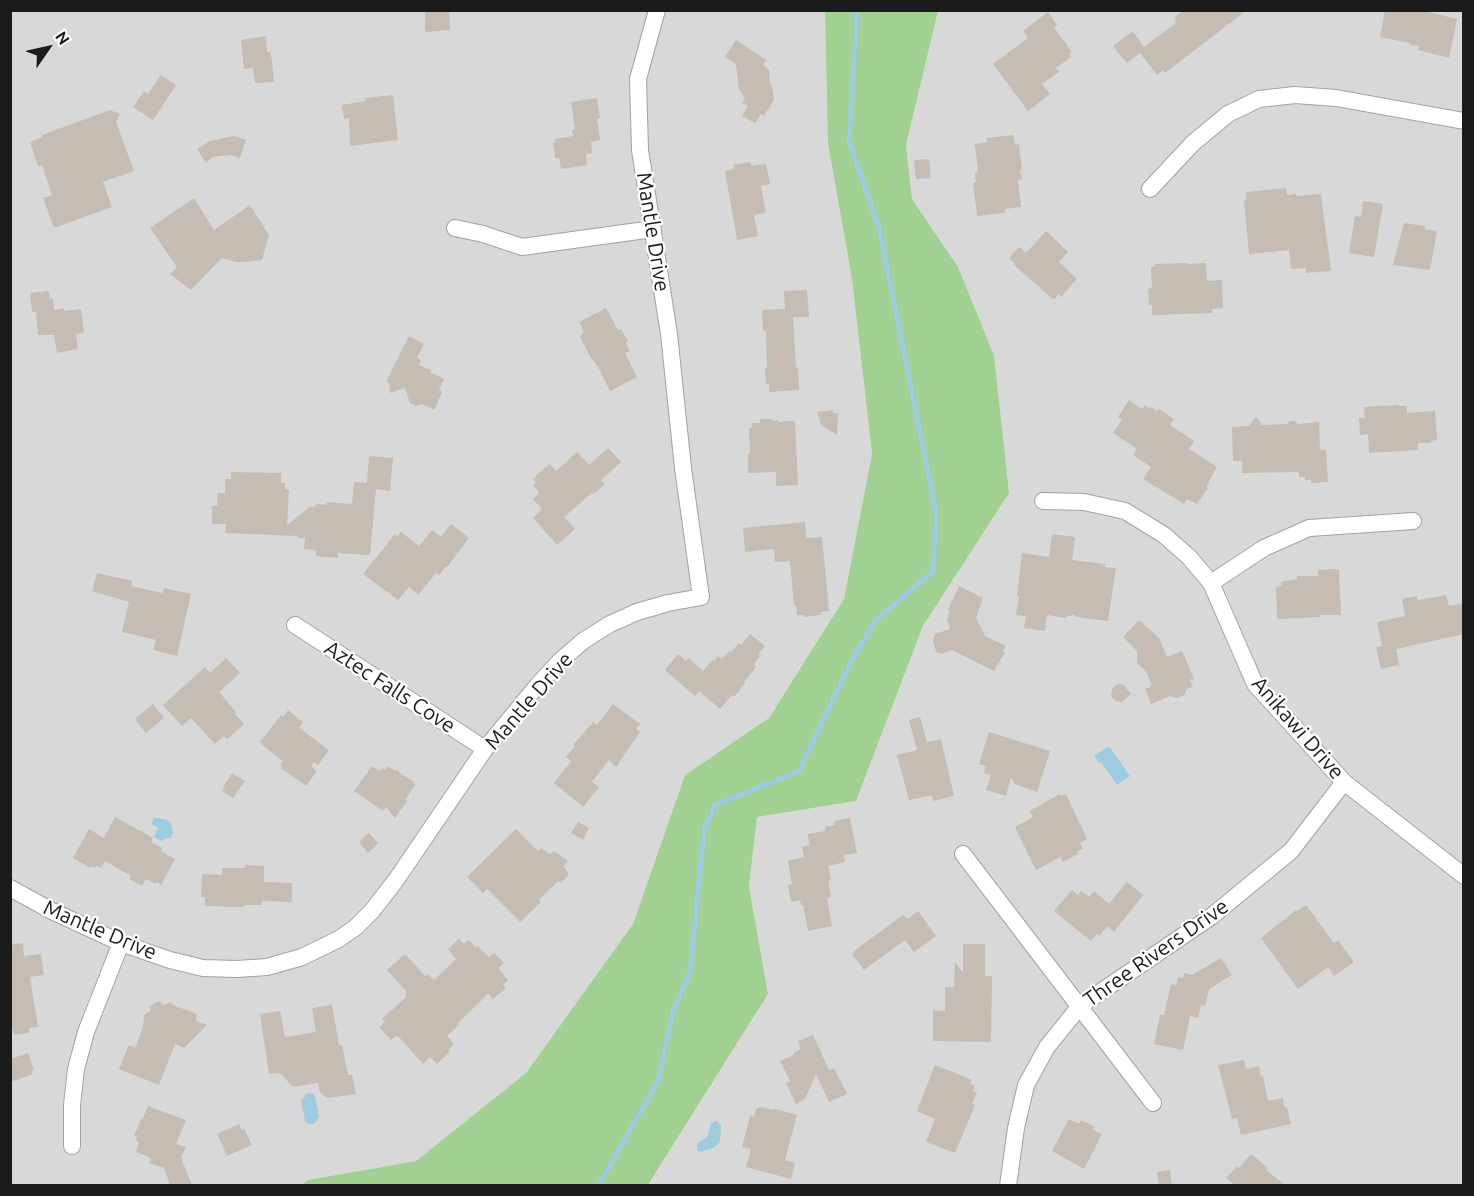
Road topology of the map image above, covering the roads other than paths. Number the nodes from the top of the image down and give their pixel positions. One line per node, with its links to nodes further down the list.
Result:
1 (657, 10): 5 (street, Mantle Drive)
2 (1464, 121): 3 (street)
3 (1150, 189)
4 (455, 228): 5 (street)
5 (653, 229): 10 (street, Mantle Drive)
6 (1043, 501): 8 (street, Anikawi Drive)
7 (1413, 521): 8 (street)
8 (1211, 582): 11 (street, Anikawi Drive)
9 (295, 626): 10 (street, Aztec Falls Cove)
10 (485, 749): 15 (street, Mantle Drive)
11 (1344, 783): 13 (street, Anikawi Drive); 16 (street, Three Rivers Drive)
12 (963, 854): 16 (street)
13 (1464, 876)
14 (10, 888): 15 (street, Mantle Drive)
15 (121, 943): 18 (street)
16 (1080, 1006): 17 (street); 19 (street, Three Rivers Drive)
17 (1153, 1103)
18 (72, 1146)
19 (1008, 1185)

